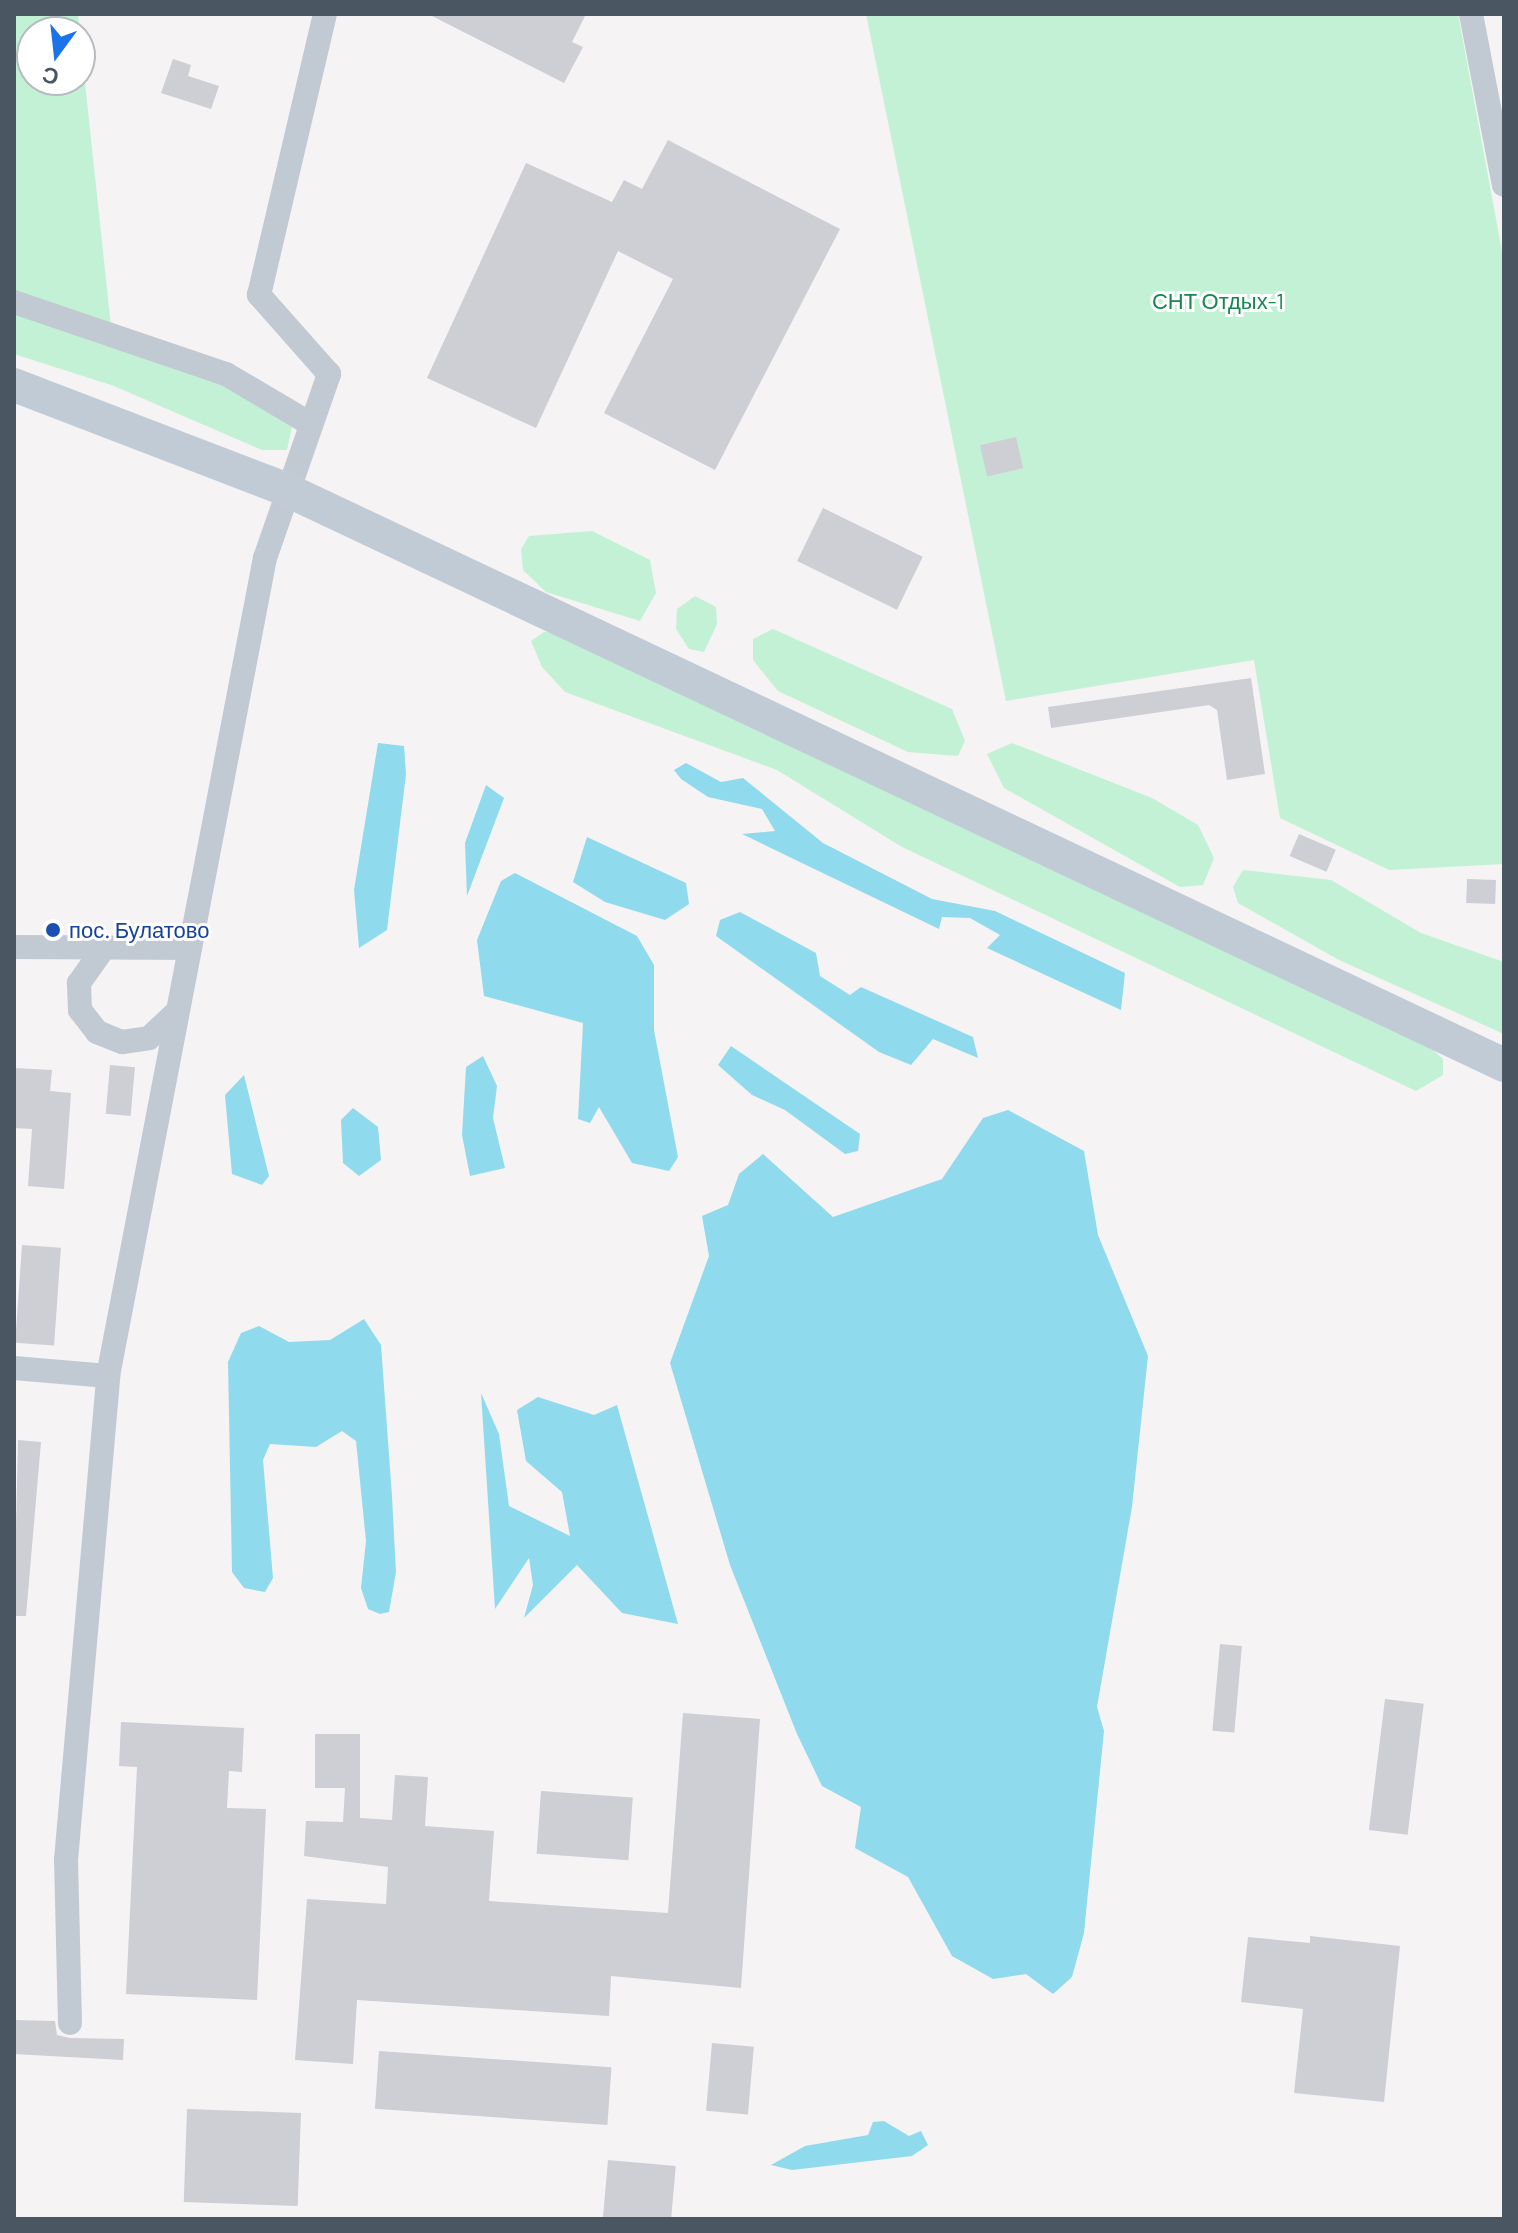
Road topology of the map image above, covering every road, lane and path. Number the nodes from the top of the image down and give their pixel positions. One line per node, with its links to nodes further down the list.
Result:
1 (325, 14): 6 (street)
2 (1471, 14): 3 (street)
3 (1504, 185)
4 (14, 302): 6 (street)
5 (14, 385): 7 (main road)
6 (309, 423): 7 (street)
7 (285, 489): 9 (street); 12 (main road)
8 (14, 947): 10 (street)
9 (190, 948): 10 (street); 11 (street)
10 (103, 949): 11 (street)
11 (175, 1014): 14 (street)
12 (1504, 1065)
13 (14, 1368): 14 (street)
14 (108, 1376): 15 (street)
15 (70, 2023)

